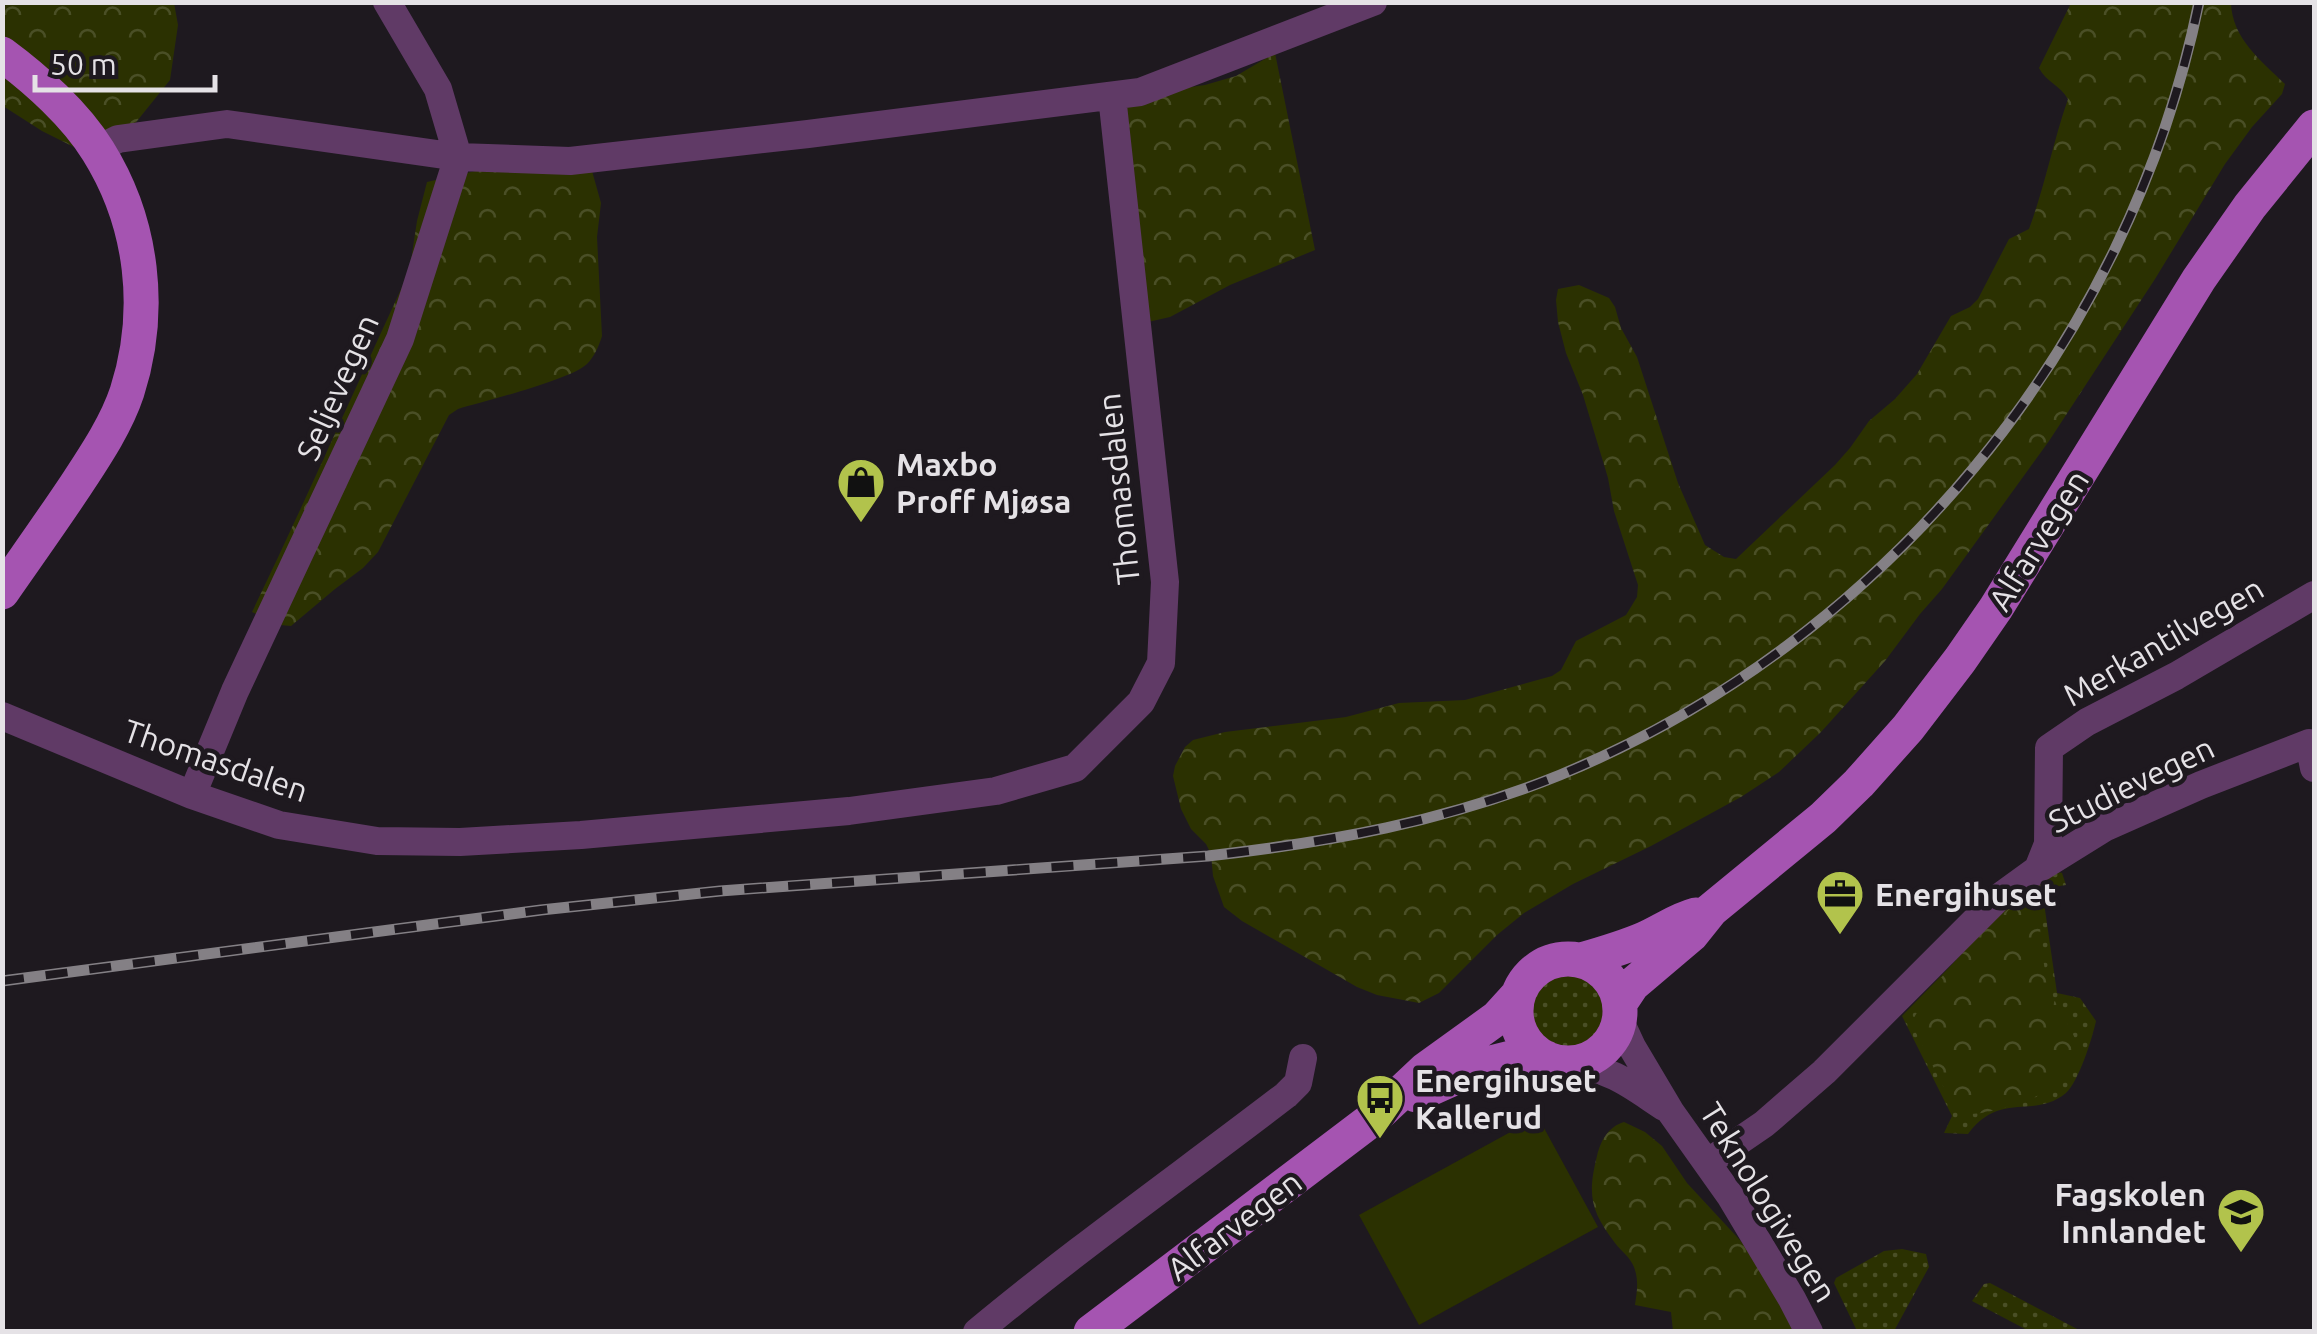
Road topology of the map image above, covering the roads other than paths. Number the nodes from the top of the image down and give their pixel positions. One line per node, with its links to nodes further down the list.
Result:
1 (387, 2): 7 (street)
2 (1372, 2): 4 (street)
3 (2, 54): 6 (main road)
4 (1112, 96): 7 (street); 12 (street, Thomasdalen)
5 (2314, 127): 14 (main road, Alfarvegen)
6 (98, 149): 7 (street); 8 (main road)
7 (458, 157): 12 (street, Seljevegen)
8 (2, 592)
9 (2314, 596): 13 (street, Merkantilvegen)
10 (2, 716): 12 (street, Thomasdalen)
11 (2314, 768): 13 (street, Studievegen)
12 (192, 795)
13 (2038, 869): 22 (street, Studievegen)
14 (1711, 910): 15 (main road, Alfarvegen); 17 (main road, Alfarvegen)
15 (1581, 960): 16 (main road); 17 (main road)
16 (1518, 996): 19 (main road); 21 (main road, Alfarvegen)
17 (1619, 1011): 19 (main road); 20 (street, Teknologivegen)
18 (1303, 1058): 23 (street)
19 (1559, 1060): 20 (street, Teknologivegen); 21 (main road, Alfarvegen)
20 (1670, 1111): 22 (street, Teknologivegen)
21 (1375, 1116): 24 (main road, Alfarvegen)
22 (1707, 1162): 25 (street, Teknologivegen)
23 (977, 1332)
24 (1091, 1332)
25 (1810, 1332)

